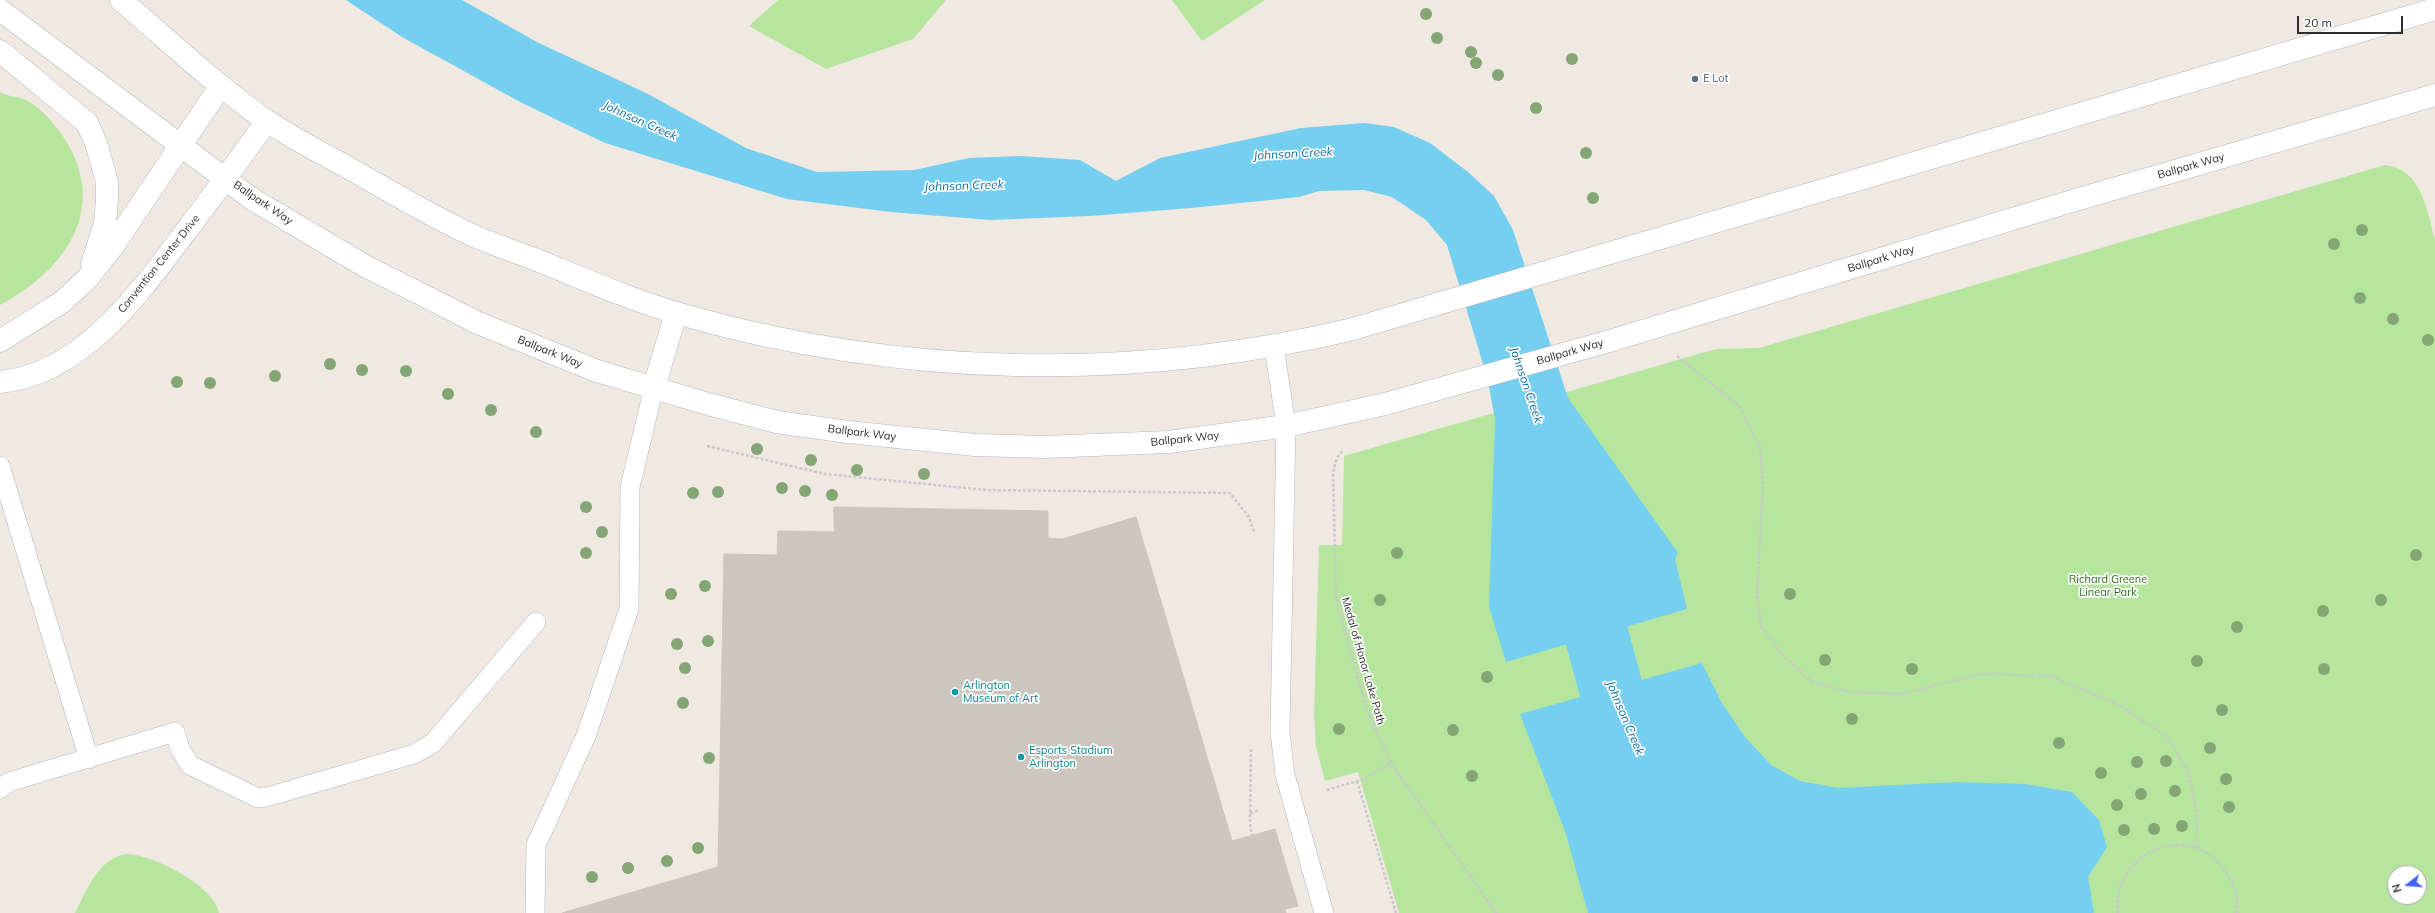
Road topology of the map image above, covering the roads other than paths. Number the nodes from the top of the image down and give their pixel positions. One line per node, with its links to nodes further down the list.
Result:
1 (120, 0): 5 (main road)
2 (2435, 9): 13 (main road)
3 (0, 10): 8 (main road, Ballpark Way)
4 (0, 51): 10 (main road)
5 (220, 87): 7 (main road); 8 (main road)
6 (2435, 95): 16 (main road, Ballpark Way)
7 (267, 121): 9 (main road, Convention Center Drive); 11 (main road)
8 (181, 146): 9 (main road, Ballpark Way); 10 (main road)
9 (226, 178): 14 (main road, Convention Center Drive); 15 (main road, Ballpark Way)
10 (87, 279): 12 (main road)
11 (676, 313): 13 (main road); 15 (main road)
12 (0, 341)
13 (1274, 346): 16 (lane)
14 (0, 382)
15 (654, 387): 16 (main road, Ballpark Way); 21 (lane)
16 (1286, 426): 22 (lane)
17 (0, 466): 19 (lane)
18 (536, 622): 19 (lane)
19 (89, 759): 20 (lane)
20 (0, 789)
21 (536, 913)
22 (1324, 913)

